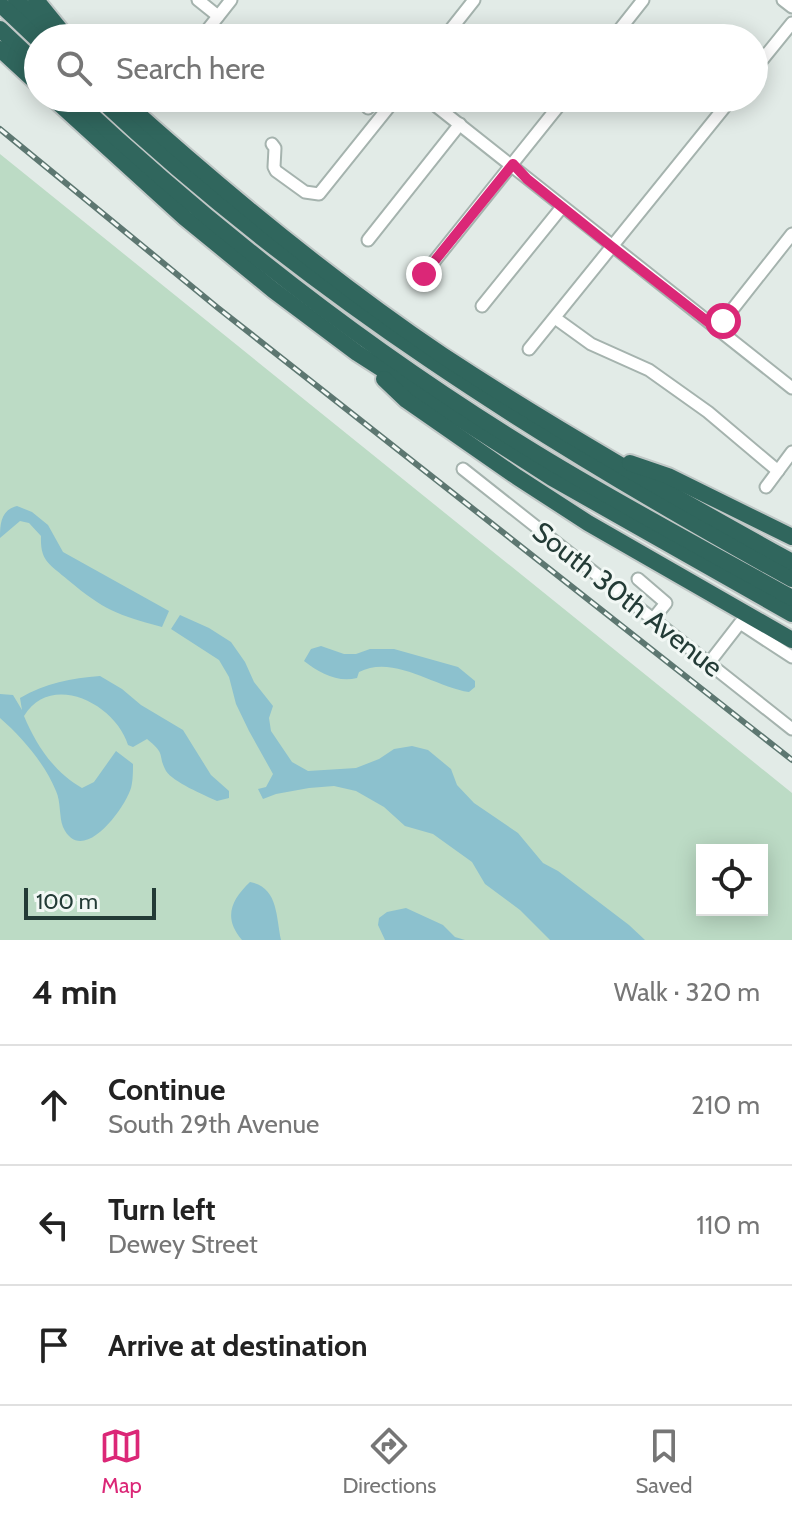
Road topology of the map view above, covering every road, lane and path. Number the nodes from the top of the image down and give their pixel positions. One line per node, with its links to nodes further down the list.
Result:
1 (16, 0): 12 (highway)
2 (36, 0): 13 (highway)
3 (198, 0): 10 (street)
4 (231, 0): 10 (street)
5 (474, 0): 15 (street)
6 (643, 0): 16 (street)
7 (783, 0): 9 (street)
8 (0, 4): 17 (highway)
9 (792, 7)
10 (218, 16): 14 (street)
11 (792, 23): 21 (street)
12 (41, 24)
13 (56, 24)
14 (212, 24)
15 (455, 24)
16 (624, 24)
17 (24, 27)
18 (0, 29): 20 (highway)
19 (0, 49): 22 (highway)
20 (24, 52)
21 (768, 53)
22 (24, 71)
23 (68, 112): 43 (highway)
24 (88, 112): 54 (highway)
25 (115, 112): 53 (highway)
26 (136, 112): 45 (highway)
27 (382, 112): 32 (street)
28 (444, 112): 31 (street)
29 (554, 112): 33 (street)
30 (721, 112): 37 (street)
31 (460, 124): 33 (street); 36 (street)
32 (272, 144)
33 (513, 164): 34 (street); 38 (street)
34 (562, 207): 37 (street); 39 (street)
35 (792, 234): 41 (street)
36 (368, 240)
37 (612, 247): 40 (street); 41 (street)
38 (424, 274)
39 (482, 306)
40 (555, 318): 42 (street); 48 (street)
41 (717, 329): 44 (street)
42 (529, 349)
43 (357, 353): 55 (highway); 57 (highway)
44 (792, 388)
45 (595, 451): 50 (highway); 51 (highway)
46 (792, 452): 48 (street)
47 (463, 469): 56 (street, South 30th Avenue)
48 (778, 471): 49 (street)
49 (766, 487)
50 (792, 537)
51 (792, 562)
52 (638, 579): 56 (street)
53 (792, 579)
54 (792, 598)
55 (792, 614)
56 (653, 619): 59 (street, South 30th Avenue)
57 (792, 640)
58 (792, 657): 59 (street)
59 (709, 663): 60 (street, South 30th Avenue)
60 (792, 729)

